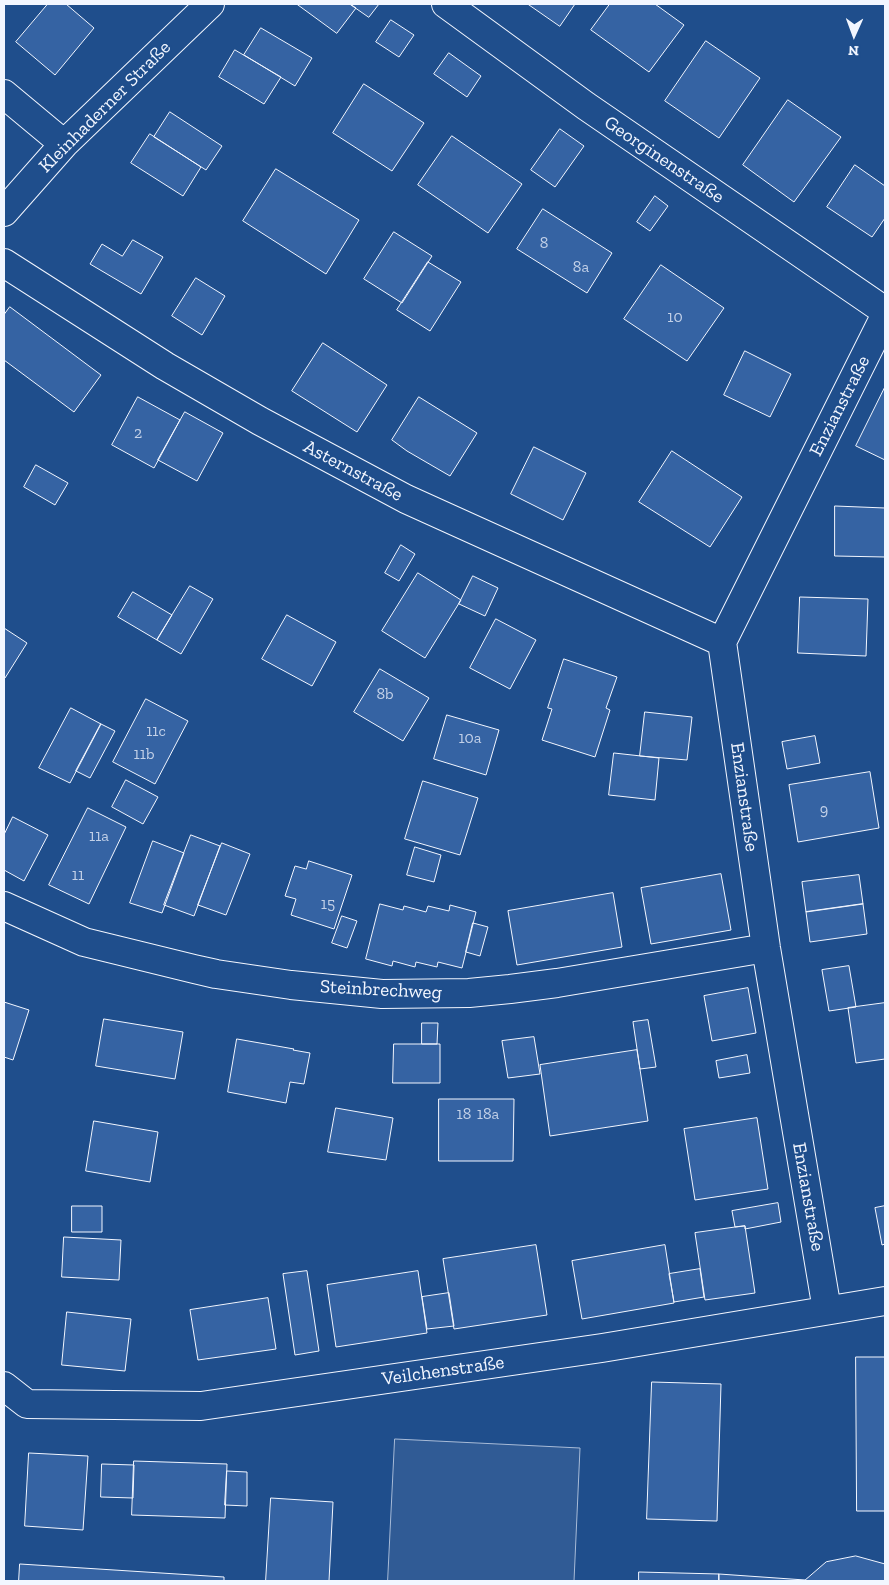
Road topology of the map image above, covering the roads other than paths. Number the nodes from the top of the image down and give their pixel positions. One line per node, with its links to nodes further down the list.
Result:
1 (210, 4): 4 (street, Kleinhaderner Straße)
2 (446, 4): 7 (street, Georginenstraße)
3 (4, 94): 4 (street)
4 (64, 144): 5 (street, Kleinhaderner Straße)
5 (4, 212)
6 (4, 263): 9 (street, Asternstraße)
7 (885, 311)
8 (885, 316): 9 (street, Enzianstraße)
9 (722, 642): 11 (street, Enzianstraße)
10 (4, 906): 11 (street, Steinbrechweg)
11 (766, 948): 13 (street, Enzianstraße)
12 (885, 1301): 13 (street, Veilchenstraße)
13 (827, 1310): 14 (street, Veilchenstraße)
14 (4, 1386)

